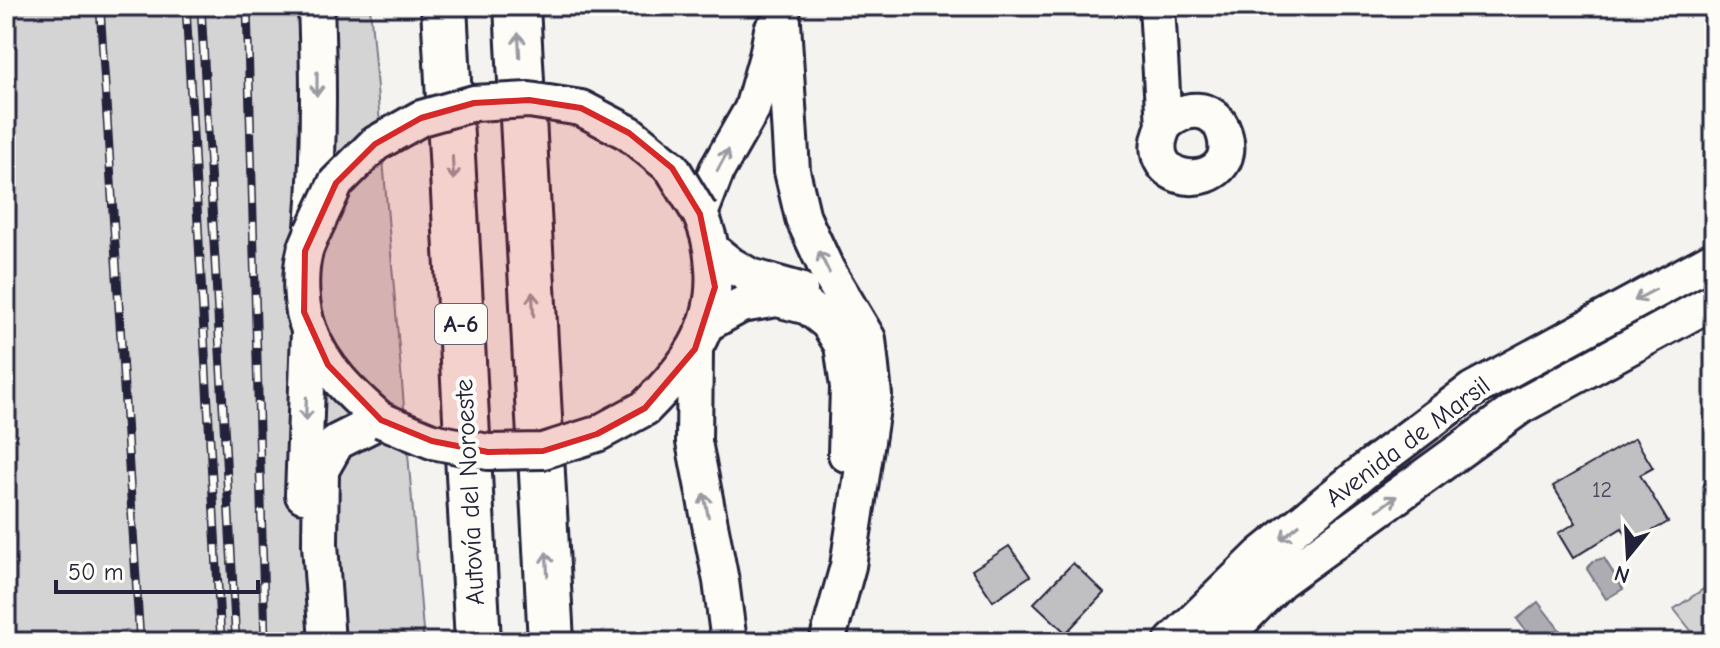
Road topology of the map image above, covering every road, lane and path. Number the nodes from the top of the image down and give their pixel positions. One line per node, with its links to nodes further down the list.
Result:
1 (316, 6): 8 (street, one-way to 8)
2 (444, 6): 18 (highway, Autovía del Noroeste / A-6, one-way to 18)
3 (517, 6): 19 (highway, one-way to 3)
4 (779, 6): 7 (street, one-way to 4); 15 (street, one-way to 4)
5 (1157, 6): 6 (street)
6 (1164, 126)
7 (700, 214): 8 (street, bridge); 9 (street)
8 (313, 232): 12 (street)
9 (712, 250): 13 (street); 15 (street)
10 (1714, 259): 23 (street, Avenida de Marsil, one-way to 23)
11 (1714, 301): 24 (street, Avenida de Marsil, one-way to 11)
12 (309, 331): 14 (street); 16 (street, one-way to 16)
13 (701, 336): 14 (street, bridge); 20 (street, one-way to 13); 21 (street)
14 (381, 420): 17 (street)
15 (859, 495): 22 (street)
16 (310, 642)
17 (327, 642)
18 (478, 642)
19 (551, 642)
20 (729, 642)
21 (812, 642)
22 (827, 642)
23 (1172, 642)
24 (1220, 642)

